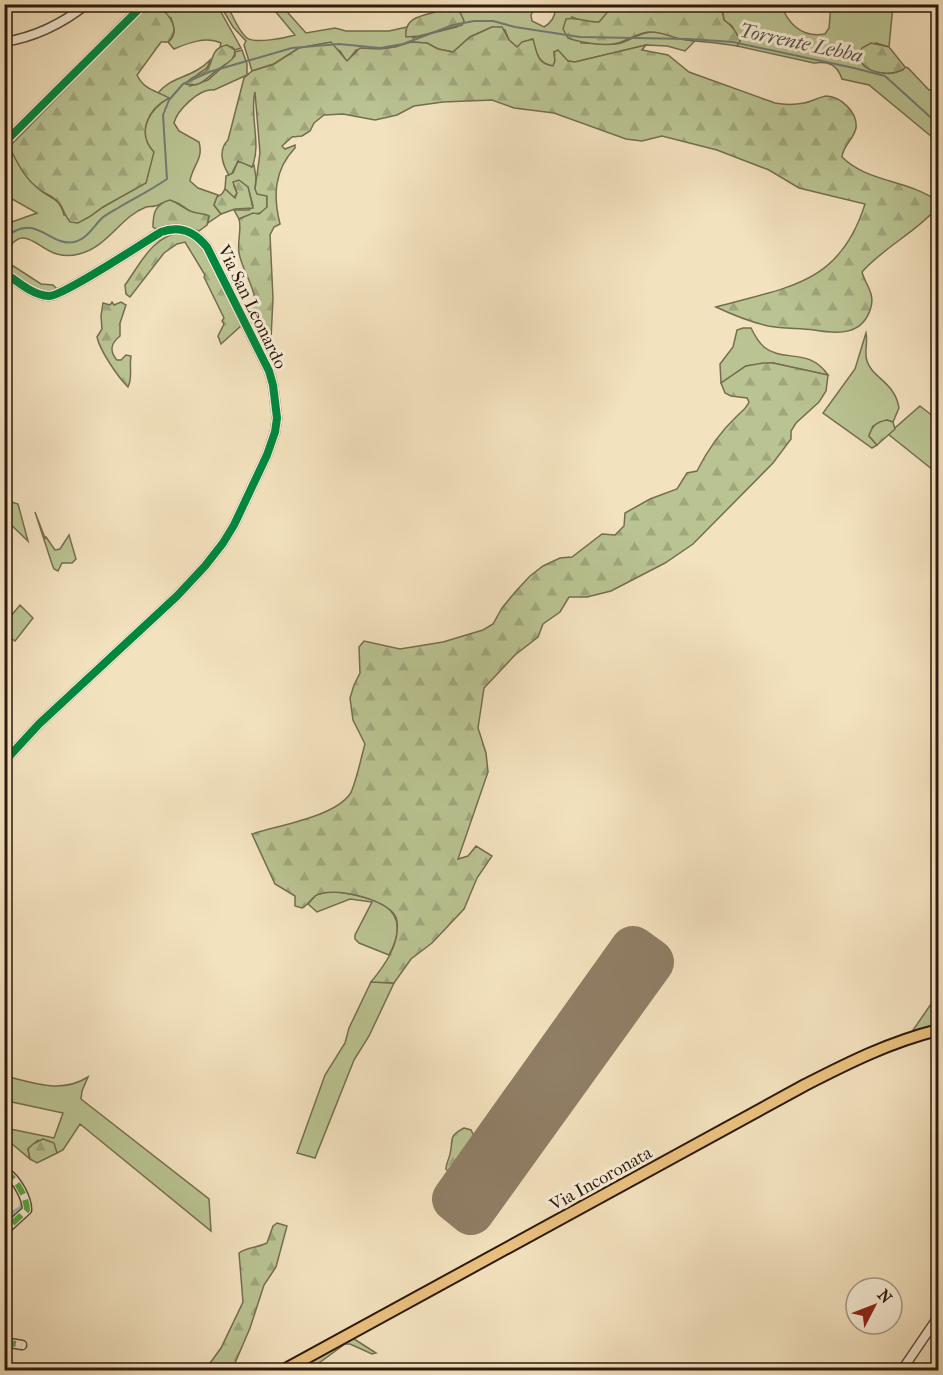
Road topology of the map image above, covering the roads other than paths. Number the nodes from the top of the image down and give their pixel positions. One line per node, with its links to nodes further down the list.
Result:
1 (87, 4): 3 (street)
2 (144, 4): 4 (street)
3 (4, 42)
4 (4, 143)
5 (4, 272): 6 (street, Via San Leonardo)
6 (4, 762)
7 (939, 1030): 13 (main road, Via Incoronata)
8 (4, 1174): 9 (street)
9 (4, 1231)
10 (939, 1317): 14 (street)
11 (4, 1342): 12 (street)
12 (22, 1345)
13 (284, 1371)
14 (902, 1371)

